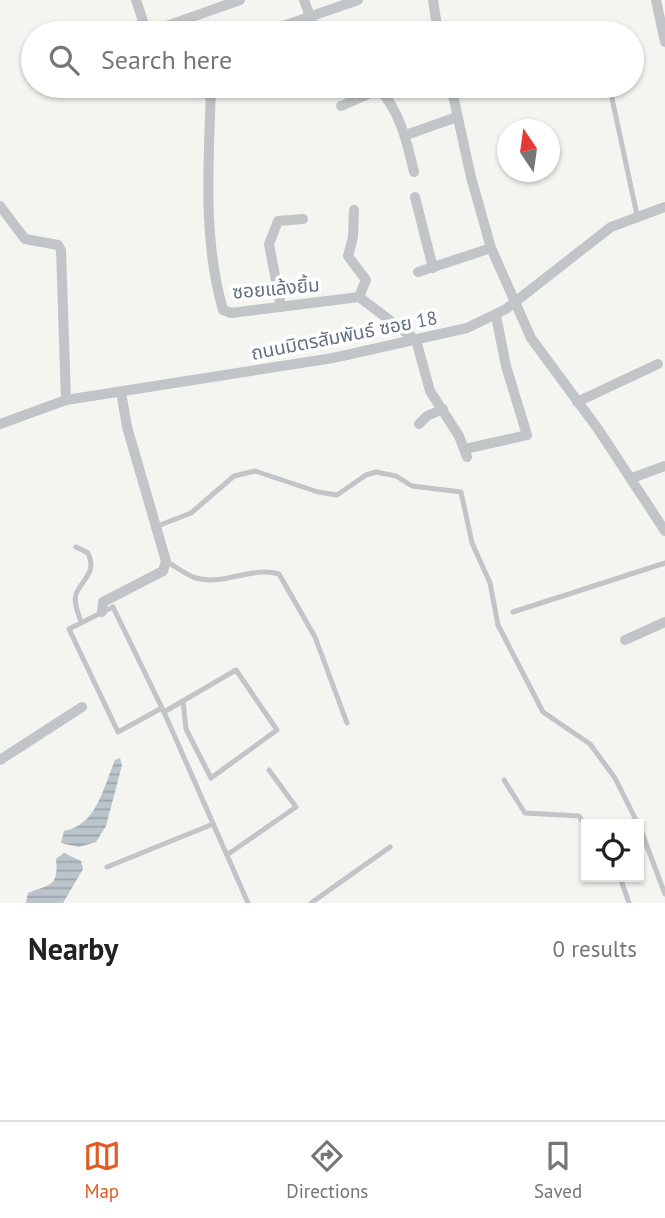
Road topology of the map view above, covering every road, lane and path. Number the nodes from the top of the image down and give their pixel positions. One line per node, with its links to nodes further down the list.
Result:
1 (136, 0): 8 (street)
2 (240, 0): 9 (street)
3 (304, 0): 7 (street)
4 (358, 0): 7 (street)
5 (433, 0): 12 (street)
6 (656, 0): 13 (street)
7 (310, 17): 10 (street); 11 (street)
8 (143, 21)
9 (181, 21)
10 (298, 21)
11 (312, 21)
12 (436, 21)
13 (665, 42)
14 (211, 98): 34 (street, ซอยแล้งยิ้ม)
15 (357, 98): 19 (street)
16 (384, 98): 21 (street)
17 (453, 98): 20 (street)
18 (612, 98): 27 (lane)
19 (341, 106)
20 (457, 117): 21 (street); 29 (street)
21 (405, 135): 22 (street)
22 (414, 172)
23 (415, 197): 30 (street)
24 (0, 206): 39 (street)
25 (665, 207): 27 (street, ถนนมิตรสัมพันธ์ ซอย 18)
26 (354, 210): 32 (street)
27 (638, 215): 33 (street, ถนนมิตรสัมพันธ์ ซอย 18)
28 (303, 219): 34 (street)
29 (491, 247): 30 (street); 33 (street)
30 (433, 268): 31 (street)
31 (418, 272)
32 (359, 297): 34 (street, ซอยแล้งยิ้ม); 36 (street)
33 (516, 302): 35 (street, ถนนมิตรสัมพันธ์ ซอย 18); 40 (street)
34 (281, 307)
35 (496, 316): 36 (street, ถนนมิตรสัมพันธ์ ซอย 18); 41 (street)
36 (416, 340): 38 (street, ถนนมิตรสัมพันธ์ ซอย 18); 41 (street)
37 (658, 364): 40 (street)
38 (121, 392): 39 (street, ถนนมิตรสัมพันธ์ ซอย 18); 46 (street)
39 (66, 400): 42 (street, ถนนมิตรสัมพันธ์ ซอย 18)
40 (577, 402): 45 (street)
41 (443, 410): 43 (street)
42 (0, 424)
43 (419, 424)
44 (665, 466): 45 (street)
45 (632, 478): 47 (street)
46 (155, 527): 49 (street); 64 (lane)
47 (665, 531)
48 (76, 547): 53 (lane)
49 (166, 561): 51 (street); 59 (lane)
50 (665, 563): 52 (lane)
51 (103, 612): 53 (lane); 58 (lane)
52 (513, 612)
53 (81, 622): 58 (lane)
54 (665, 622): 55 (street)
55 (625, 640)
56 (183, 701): 56 (lane); 58 (lane)
57 (82, 707): 60 (street)
58 (163, 710): 65 (lane)
59 (347, 723)
60 (0, 760)
61 (269, 771): 68 (lane)
62 (504, 780): 63 (lane)
63 (581, 819)
64 (636, 819)
65 (214, 824): 68 (lane); 69 (lane)
66 (644, 838): 71 (lane)
67 (390, 848): 73 (lane)
68 (227, 855): 72 (lane)
69 (107, 867)
70 (622, 882): 74 (lane)
71 (665, 894)
72 (248, 903)
73 (311, 903)
74 (629, 903)

